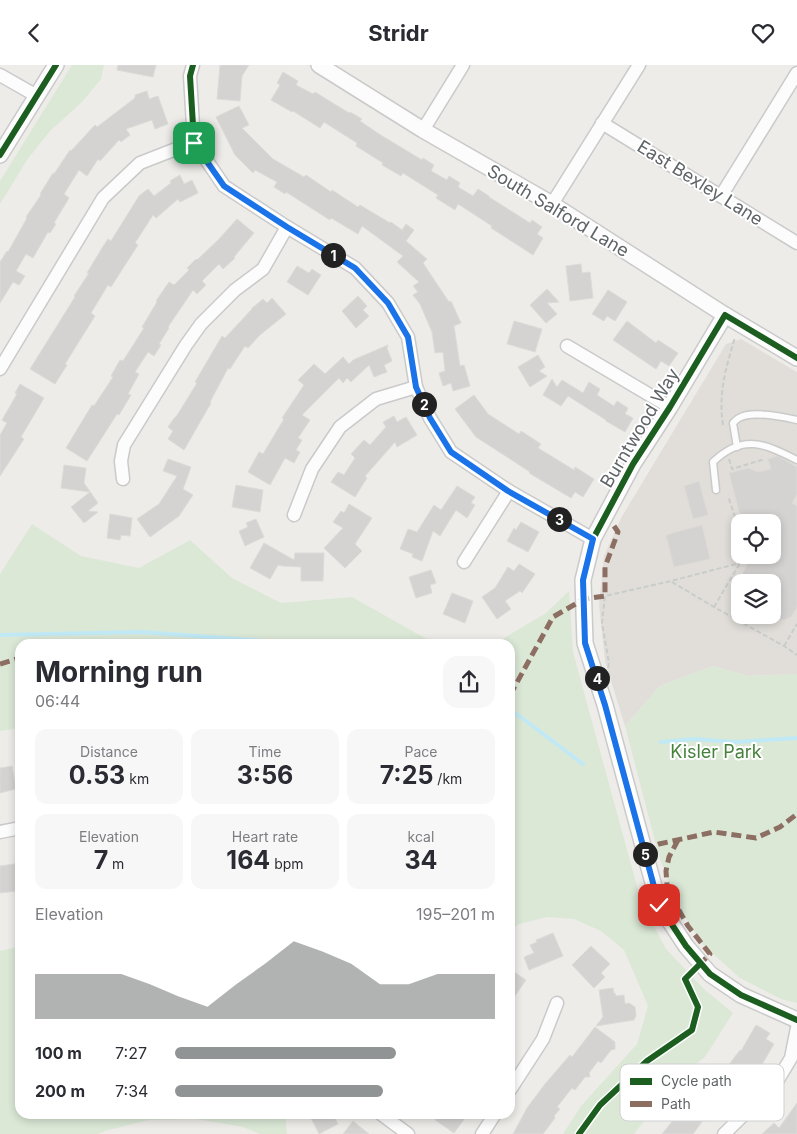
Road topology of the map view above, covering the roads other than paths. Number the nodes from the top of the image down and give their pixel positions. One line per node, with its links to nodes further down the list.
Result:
1 (56, 65): 8 (street)
2 (193, 65): 11 (street)
3 (319, 65): 10 (street, South Salford Lane)
4 (463, 65): 10 (street)
5 (639, 65): 9 (street)
6 (797, 73): 13 (street)
7 (0, 75): 8 (street)
8 (37, 96): 12 (street)
9 (602, 123): 13 (street, East Bexley Lane); 14 (street)
10 (423, 130): 14 (street, South Salford Lane)
11 (194, 143): 15 (street); 20 (street)
12 (0, 155)
13 (721, 196): 16 (street, East Bexley Lane)
14 (552, 204): 17 (street, South Salford Lane)
15 (287, 227): 21 (street); 26 (street)
16 (797, 243)
17 (725, 315): 19 (street, South Salford Lane); 22 (street, Burntwood Way)
18 (567, 346): 22 (street)
19 (797, 358)
20 (0, 369)
21 (416, 387): 28 (street); 29 (street)
22 (670, 407): 30 (street, Burntwood Way)
23 (797, 420): 24 (lane)
24 (737, 447): 25 (lane); 27 (lane)
25 (797, 460)
26 (123, 479)
27 (716, 490)
28 (508, 491): 30 (street); 31 (street)
29 (294, 515)
30 (593, 539): 35 (street, Burntwood Way)
31 (464, 562)
32 (15, 829): 33 (street)
33 (0, 832)
34 (557, 1003): 38 (street)
35 (797, 1019)
36 (797, 1028): 37 (street)
37 (784, 1070)
38 (515, 1082)
39 (388, 1119): 42 (street)
40 (492, 1119): 43 (street)
41 (737, 1121): 44 (street)
42 (408, 1134)
43 (482, 1134)
44 (724, 1134)

